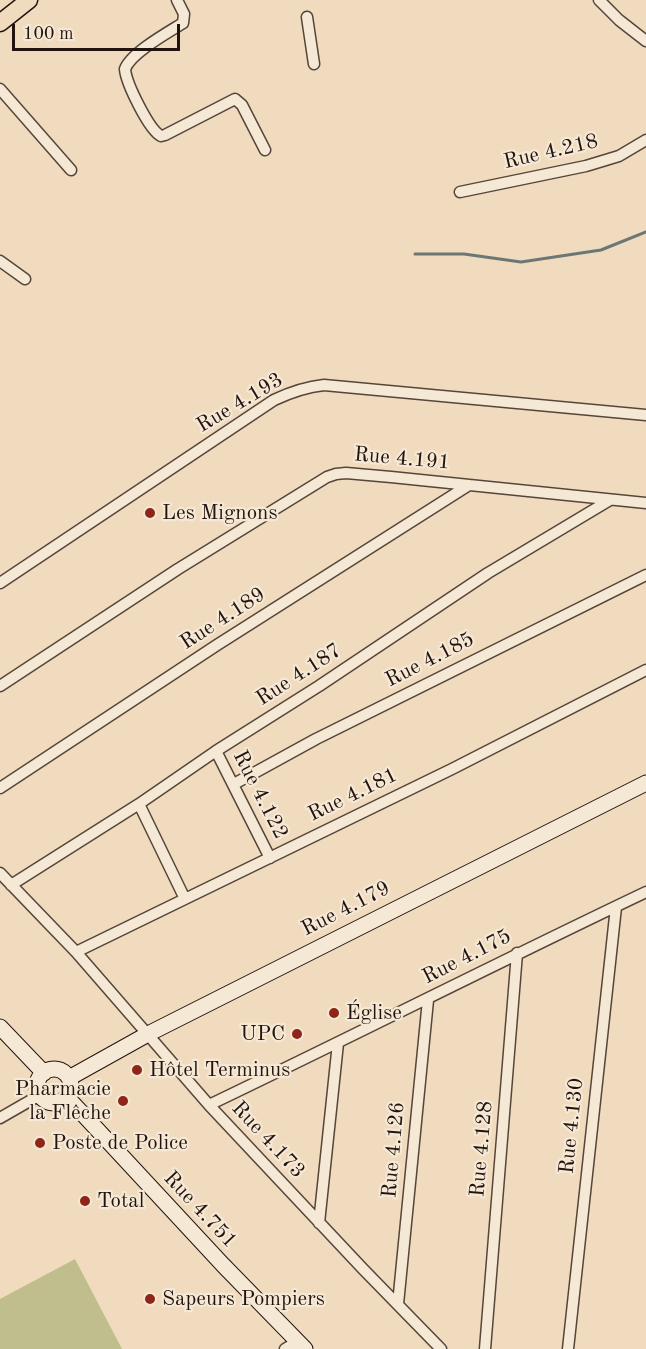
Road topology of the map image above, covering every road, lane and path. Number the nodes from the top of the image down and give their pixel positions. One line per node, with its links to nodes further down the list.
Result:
1 (29, 0): 5 (main road)
2 (177, 0): 10 (street)
3 (599, 0): 6 (street)
4 (307, 17): 7 (street)
5 (0, 23)
6 (646, 41)
7 (314, 64)
8 (0, 88): 11 (street)
9 (646, 140): 12 (street, Rue 4.218)
10 (265, 150)
11 (71, 170)
12 (460, 192)
13 (0, 261): 14 (street)
14 (25, 279)
15 (646, 415): 20 (street, Rue 4.193)
16 (469, 485): 17 (street, Rue 4.191); 22 (street, Rue 4.191); 26 (street, Rue 4.189)
17 (610, 500): 18 (street, Rue 4.191); 23 (street, Rue 4.187)
18 (646, 503)
19 (646, 575): 25 (street, Rue 4.185)
20 (0, 583)
21 (646, 670): 28 (street, Rue 4.181)
22 (0, 686)
23 (216, 751): 25 (street, Rue 4.122); 27 (street, Rue 4.187)
24 (646, 783): 38 (street, Rue 4.179)
25 (234, 784): 28 (street, Rue 4.122)
26 (0, 788)
27 (139, 804): 30 (street, Rue 4.187); 32 (street)
28 (270, 858): 32 (street, Rue 4.181)
29 (0, 873): 30 (street, Rue 4.173)
30 (11, 885): 34 (street, Rue 4.173)
31 (646, 892): 33 (street, Rue 4.175)
32 (185, 899): 34 (street, Rue 4.181)
33 (616, 906): 35 (street, Rue 4.175); 51 (street, Rue 4.130)
34 (76, 952): 38 (street, Rue 4.173)
35 (517, 953): 36 (street, Rue 4.175); 50 (street, Rue 4.128)
36 (428, 1000): 39 (street, Rue 4.175); 47 (street, Rue 4.126)
37 (0, 1027): 40 (street)
38 (148, 1034): 41 (street, Rue 4.179); 44 (street, Rue 4.173)
39 (338, 1043): 44 (street, Rue 4.175); 46 (street)
40 (44, 1072): 41 (street); 42 (street)
41 (69, 1078): 43 (street)
42 (40, 1095): 43 (street); 45 (street)
43 (67, 1097): 48 (street, Rue 4.751)
44 (209, 1105): 46 (street, Rue 4.173)
45 (0, 1118)
46 (319, 1223): 47 (street, Rue 4.173)
47 (398, 1304): 49 (street, Rue 4.173)
48 (296, 1346)
49 (441, 1349)
50 (485, 1349)
51 (568, 1349)

